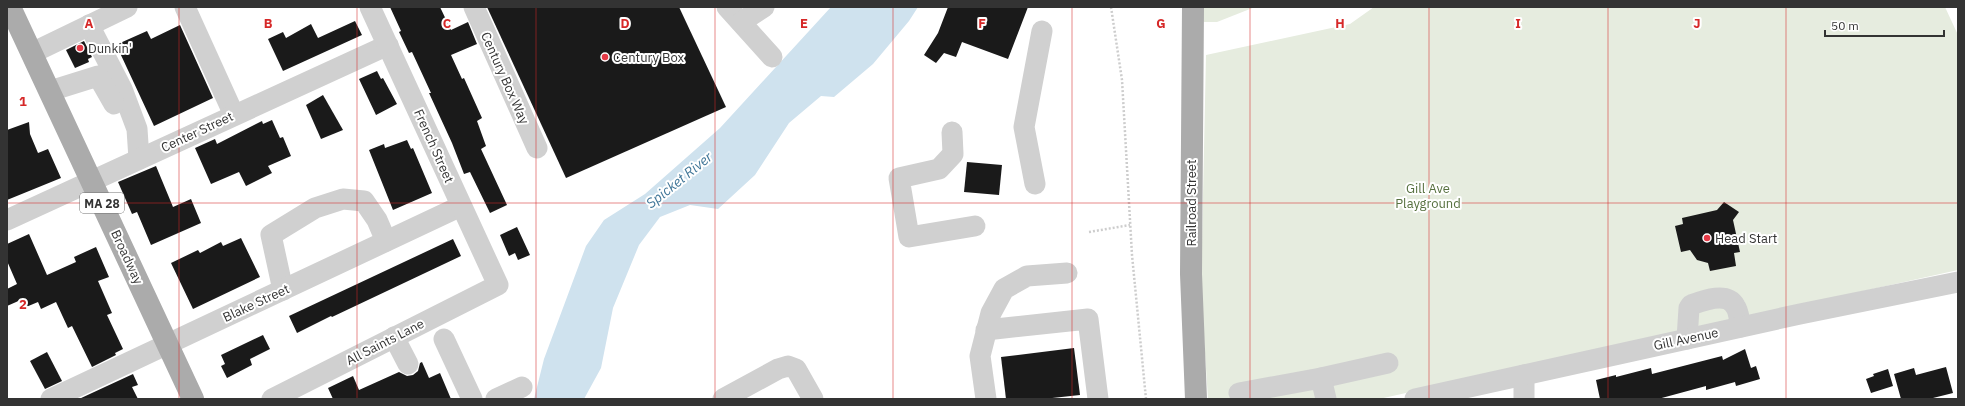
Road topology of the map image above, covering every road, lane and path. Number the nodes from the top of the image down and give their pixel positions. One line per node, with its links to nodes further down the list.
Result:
1 (10, 7): 13 (main road, Broadway / MA 28)
2 (127, 7): 10 (street)
3 (184, 7): 16 (street)
4 (370, 7): 12 (street, French Street)
5 (474, 7): 19 (street, Century Box Way)
6 (764, 7): 9 (street)
7 (1112, 7): 25 (path)
8 (1193, 7): 55 (main road, Railroad Street)
9 (734, 14): 14 (street)
10 (89, 25): 13 (street); 17 (street)
11 (1042, 31): 22 (street)
12 (388, 45): 16 (street, Center Street); 23 (street, French Street)
13 (32, 53): 15 (main road, Broadway / MA 28)
14 (772, 58)
15 (50, 92): 17 (street); 21 (main road, Broadway / MA 28)
16 (234, 115): 20 (street, Center Street)
17 (137, 129): 20 (street)
18 (952, 132): 26 (street)
19 (537, 148)
20 (140, 159): 21 (street, Center Street)
21 (92, 181): 24 (street, Center Street); 38 (main road, Broadway / MA 28)
22 (1036, 184)
23 (461, 206): 28 (street, Blake Street); 31 (street, French Street)
24 (7, 220)
25 (1130, 225): 27 (path); 54 (path)
26 (975, 226)
27 (1089, 232)
28 (386, 241): 32 (street, Blake Street); 32 (street)
29 (1067, 273): 34 (street)
30 (1958, 282): 33 (street, Gill Avenue)
31 (498, 285): 35 (street, All Saints Lane)
32 (283, 290): 38 (street, Blake Street)
33 (1741, 327): 37 (street, Gill Avenue); 37 (street)
34 (986, 330): 52 (street); 53 (street)
35 (394, 337): 40 (street); 47 (street, All Saints Lane)
36 (444, 339): 48 (street)
37 (1686, 339): 41 (street, Gill Avenue)
38 (168, 344): 45 (street, Blake Street); 46 (main road, Broadway / MA 28)
39 (1388, 362): 42 (street)
40 (408, 364)
41 (1524, 375): 57 (street, Gill Avenue); 58 (street)
42 (1321, 378): 44 (street); 56 (street)
43 (522, 387): 49 (street)
44 (1239, 393)
45 (51, 399)
46 (193, 399)
47 (272, 399)
48 (472, 399)
49 (496, 399)
50 (723, 399): 51 (street)
51 (812, 399)
52 (986, 399)
53 (1098, 399)
54 (1146, 399)
55 (1196, 399)
56 (1326, 399)
57 (1415, 399)
58 (1524, 399)

